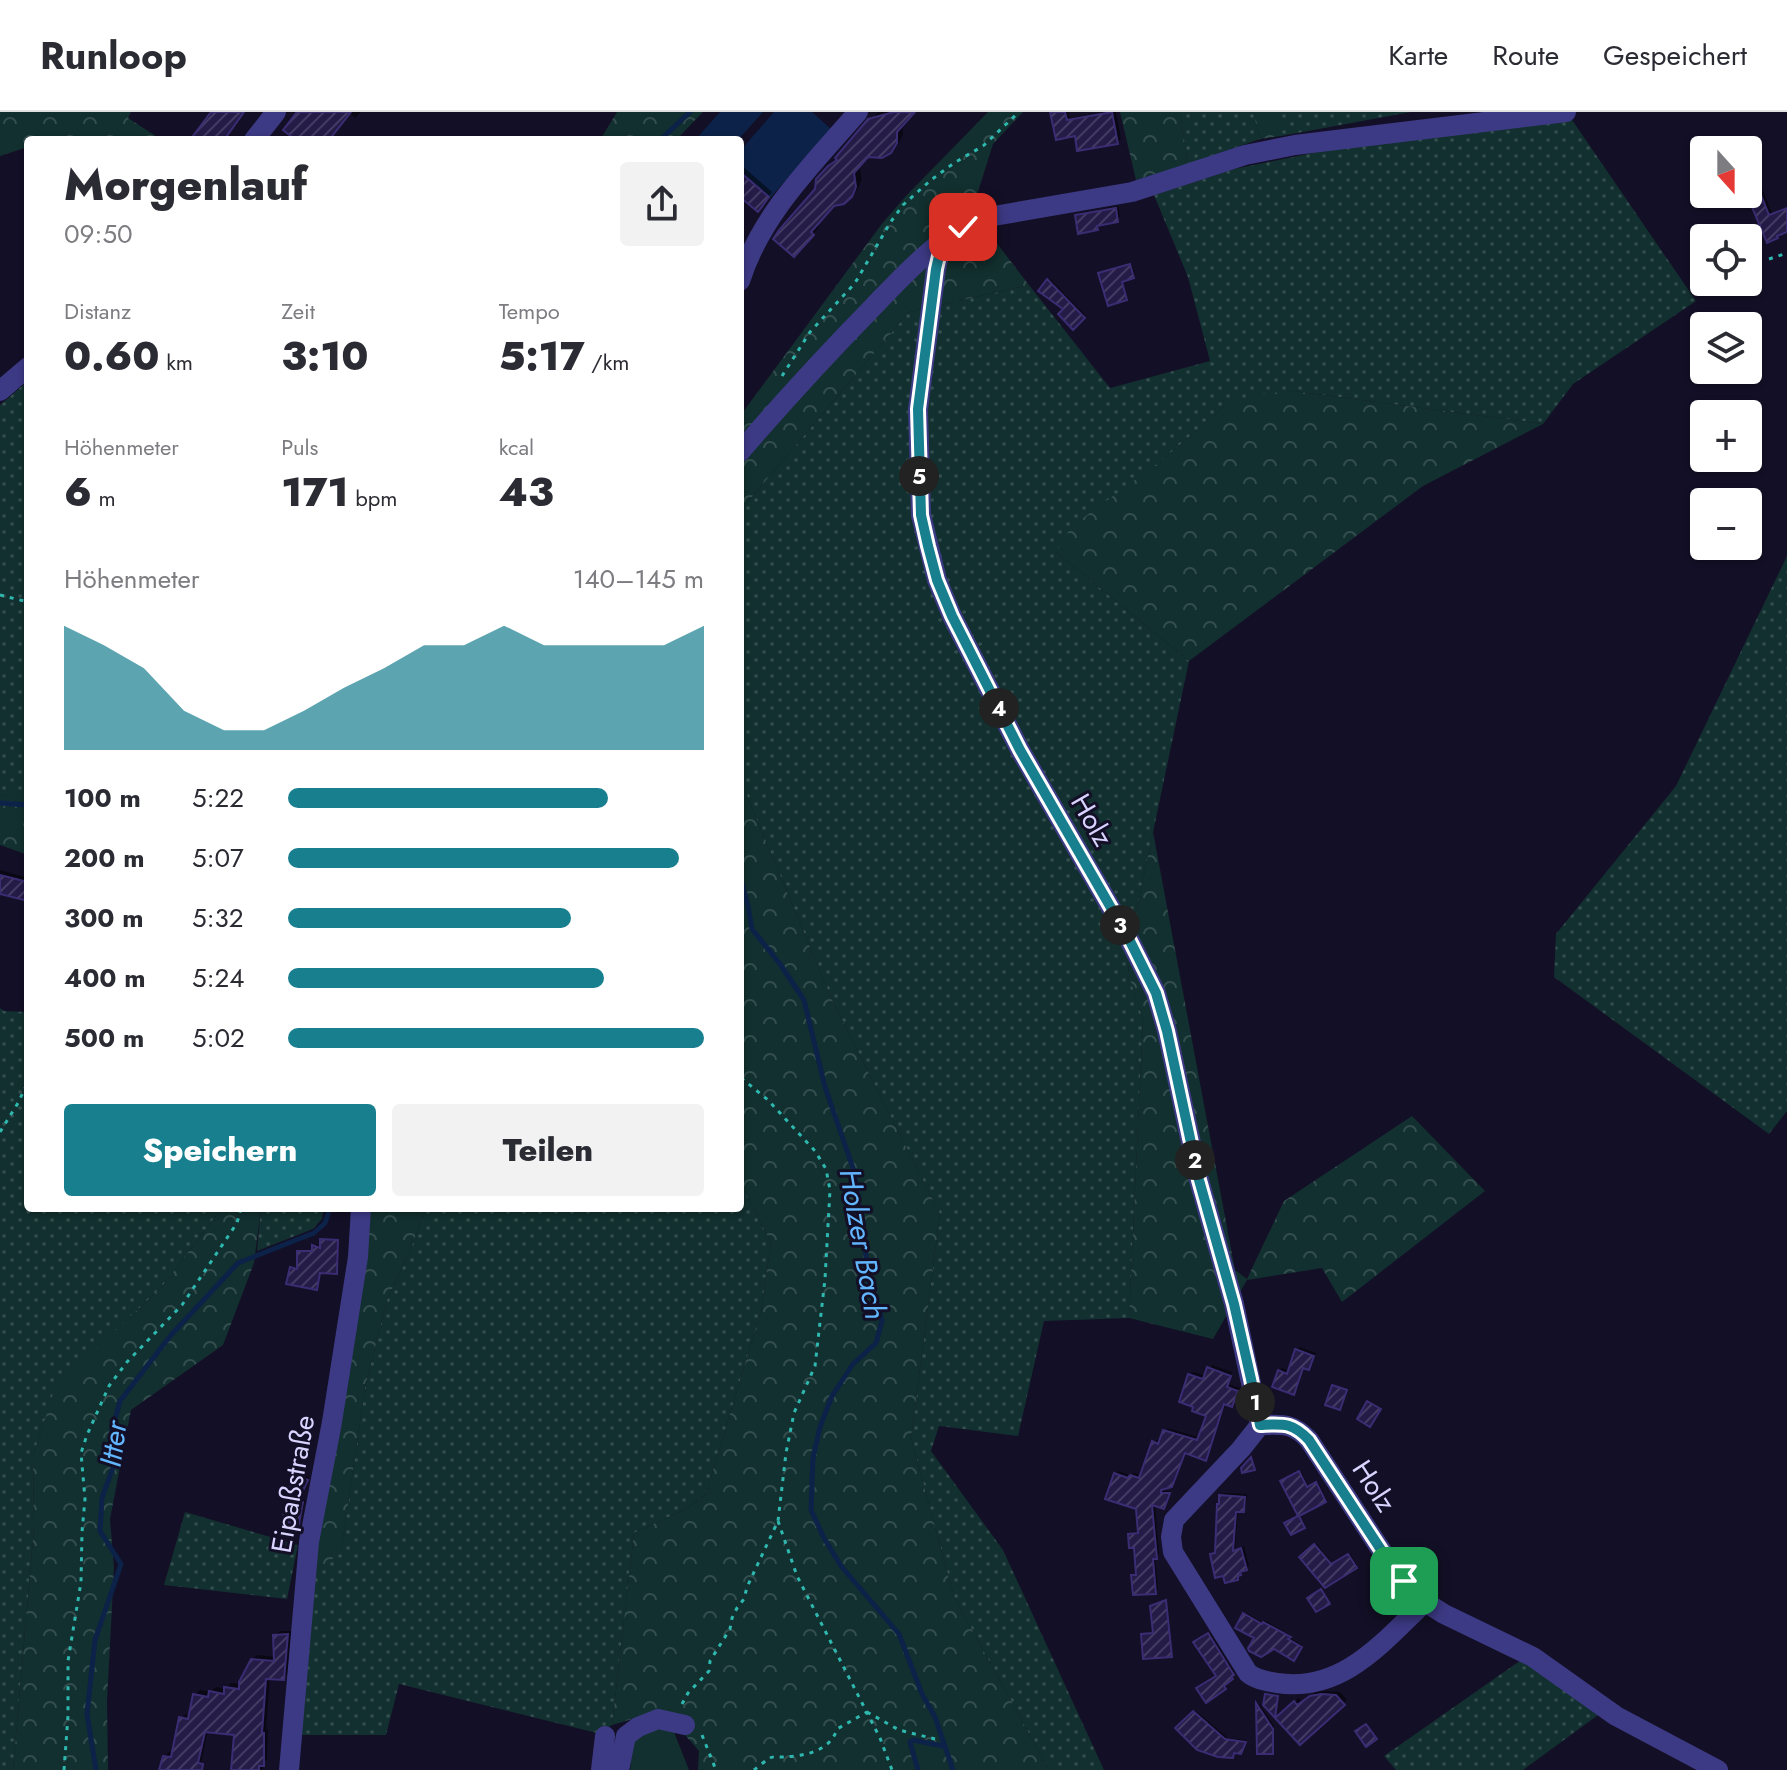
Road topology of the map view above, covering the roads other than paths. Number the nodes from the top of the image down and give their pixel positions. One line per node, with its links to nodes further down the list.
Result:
1 (276, 112): 4 (street)
2 (858, 112): 6 (street)
3 (1566, 112): 5 (street)
4 (257, 136)
5 (942, 243): 9 (street); 11 (street, Holz)
6 (744, 268)
7 (24, 370): 8 (street)
8 (0, 391)
9 (744, 448)
10 (361, 1212): 15 (street, Eipaßstraße)
11 (1260, 1425): 12 (street, Holz); 12 (street)
12 (1425, 1602): 18 (street, Holz)
13 (685, 1725): 17 (street)
14 (605, 1736): 16 (street)
15 (289, 1770)
16 (601, 1770)
17 (619, 1770)
18 (1718, 1770)

